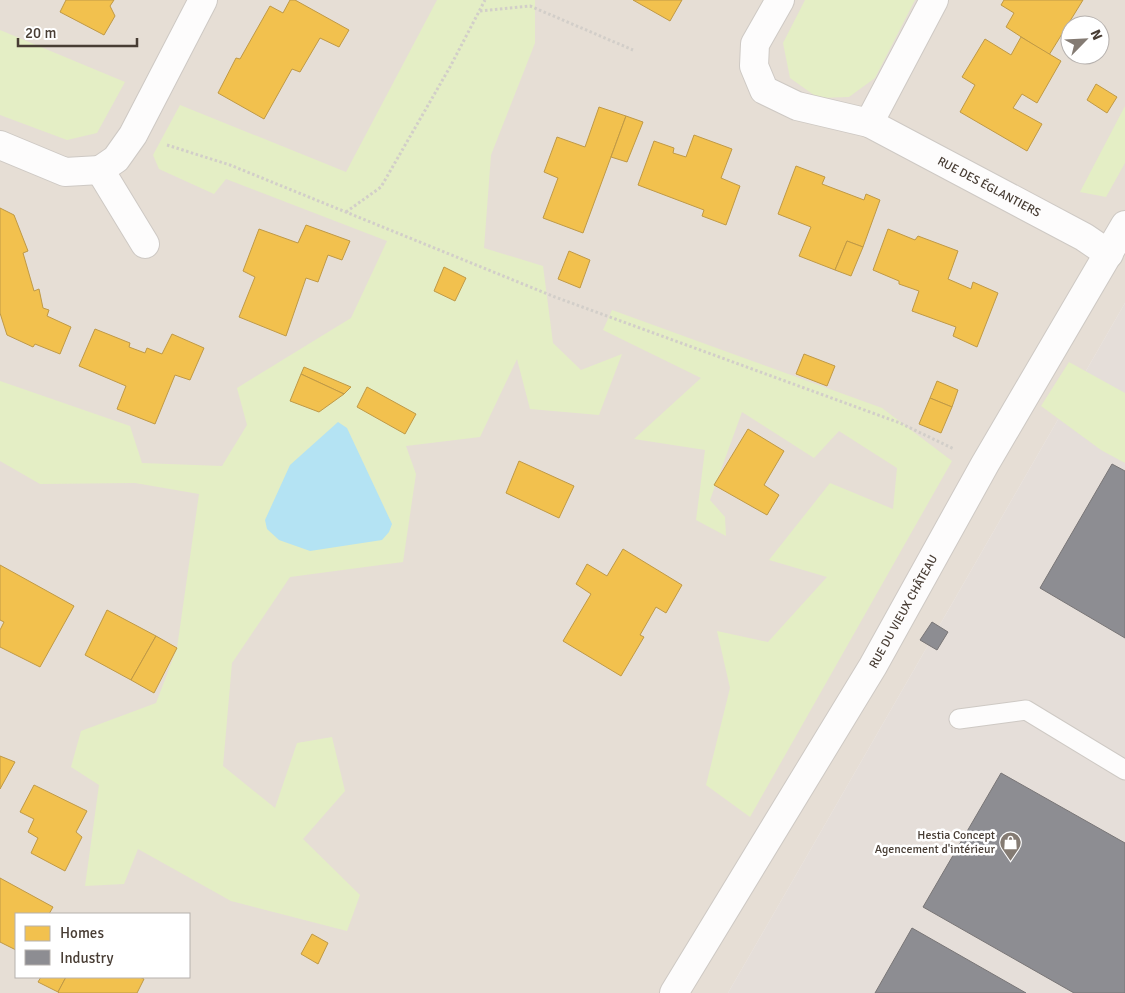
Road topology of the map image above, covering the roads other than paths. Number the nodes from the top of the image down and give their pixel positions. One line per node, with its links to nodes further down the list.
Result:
1 (203, 0): 6 (street)
2 (780, 0): 4 (street, RUE DES ÉGLANTIERS)
3 (934, 0): 4 (street)
4 (869, 123): 9 (street, RUE DES ÉGLANTIERS)
5 (0, 145): 6 (street)
6 (100, 170): 8 (street)
7 (1125, 225): 9 (street, RUE DU VIEUX CHÂTEAU)
8 (146, 244)
9 (1109, 254): 12 (street, RUE DU VIEUX CHÂTEAU)
10 (959, 719): 11 (lane)
11 (1125, 770)
12 (674, 993)

